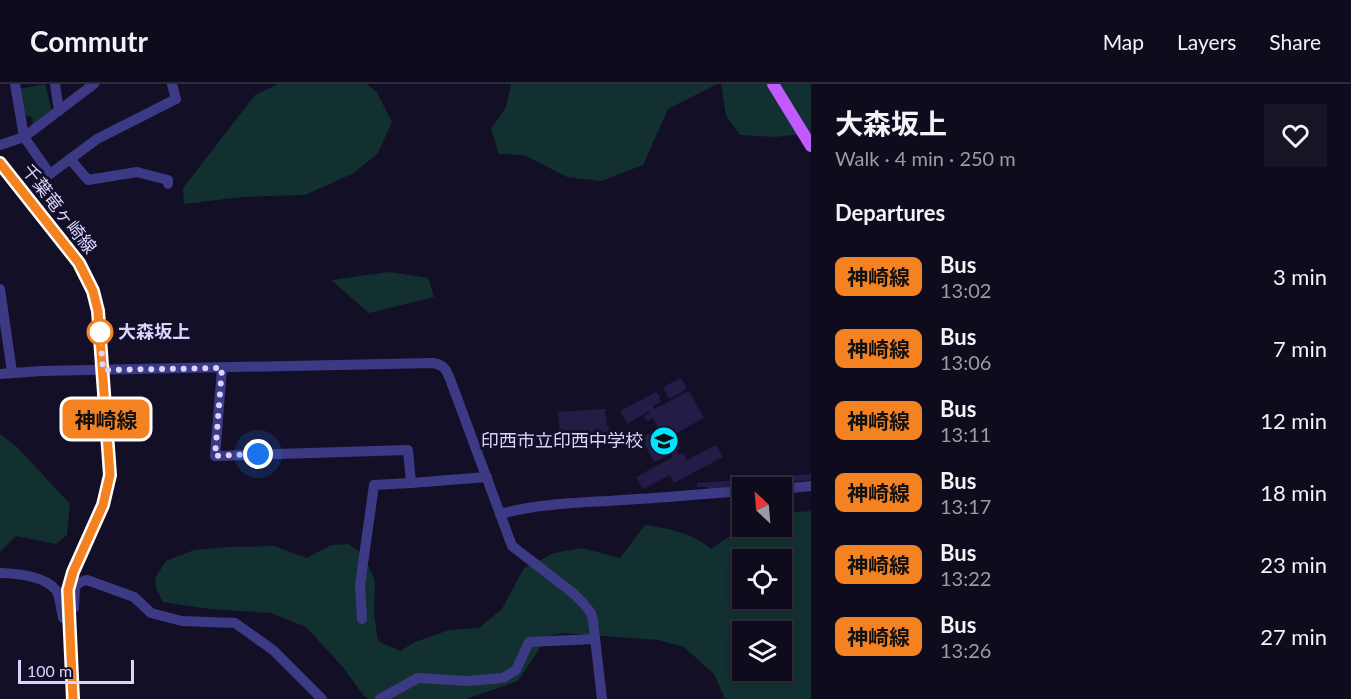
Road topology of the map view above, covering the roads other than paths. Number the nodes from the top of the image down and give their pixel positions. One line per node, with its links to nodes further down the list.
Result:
1 (15, 84): 7 (street)
2 (55, 84): 6 (street)
3 (94, 84): 6 (street)
4 (172, 84): 10 (street)
5 (772, 84): 9 (main road)
6 (59, 111): 7 (street)
7 (24, 137): 8 (street); 10 (street)
8 (0, 145)
9 (811, 145)
10 (70, 159): 12 (street)
11 (0, 163): 15 (main road, 千葉竜ヶ崎線)
12 (168, 184)
13 (0, 289): 16 (street)
14 (222, 368): 15 (street); 18 (street); 19 (street)
15 (103, 370): 16 (street); 25 (main road, 千葉竜ヶ崎線)
16 (12, 372): 17 (street)
17 (0, 374)
18 (487, 477): 19 (street); 23 (street)
19 (411, 483): 26 (street)
20 (811, 486): 21 (street)
21 (792, 488)
22 (732, 492): 23 (street)
23 (500, 514): 27 (street)
24 (0, 573): 25 (street)
25 (68, 610): 28 (main road, 千葉竜ヶ崎線); 29 (street)
26 (362, 619)
27 (596, 639): 30 (street); 31 (street)
28 (73, 699)
29 (321, 699)
30 (380, 699)
31 (602, 699)

